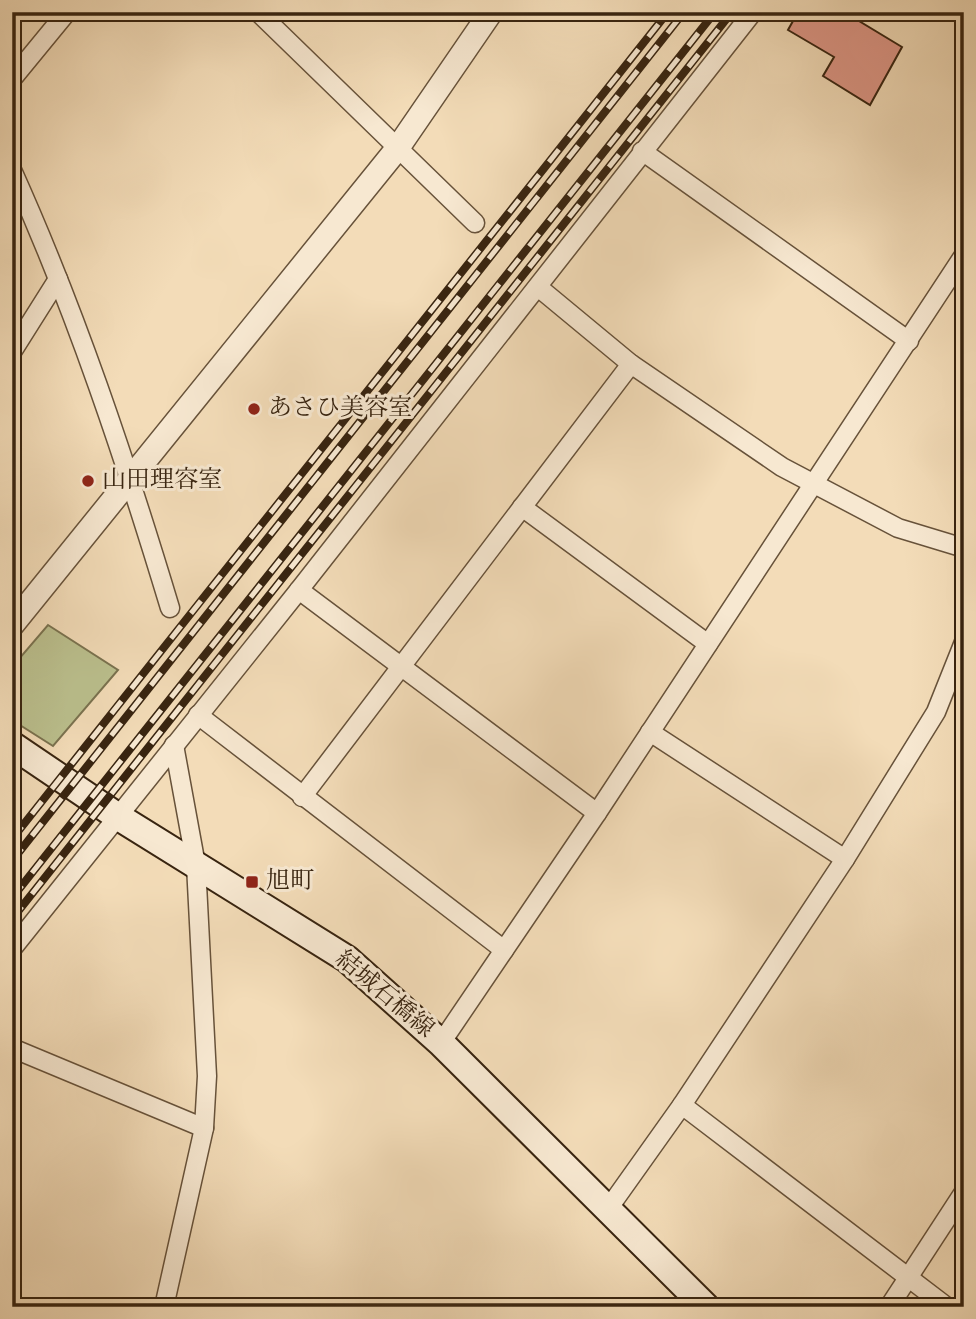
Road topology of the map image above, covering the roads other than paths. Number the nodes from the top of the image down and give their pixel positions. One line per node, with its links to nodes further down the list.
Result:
1 (67, 12): 6 (street)
2 (258, 12): 5 (street)
3 (491, 12): 7 (street)
4 (752, 12): 8 (street)
5 (279, 20): 7 (street)
6 (12, 79)
7 (397, 149): 10 (street); 17 (street)
8 (642, 151): 13 (street); 14 (street)
9 (12, 170): 12 (street)
10 (475, 223)
11 (964, 255): 14 (street)
12 (58, 279): 15 (street); 17 (street)
13 (538, 287): 16 (street); 21 (street)
14 (909, 341): 18 (street)
15 (12, 352)
16 (631, 364): 18 (street); 19 (street)
17 (130, 478): 22 (street); 23 (street)
18 (814, 485): 20 (street); 25 (street)
19 (522, 507): 25 (street); 26 (street)
20 (964, 548)
21 (299, 590): 26 (street); 27 (street)
22 (170, 608)
23 (12, 625)
24 (964, 642): 34 (street)
25 (708, 644): 28 (street)
26 (399, 667): 31 (street); 32 (street)
27 (198, 715): 30 (street); 31 (street)
28 (650, 732): 32 (street); 34 (street)
29 (12, 745): 33 (main road, 結城石橋線)
30 (174, 745): 33 (street); 35 (street)
31 (302, 797): 37 (street)
32 (597, 813): 37 (street)
33 (117, 816): 35 (main road, 結城石橋線); 36 (street)
34 (845, 859): 40 (street)
35 (196, 865): 38 (main road, 結城石橋線); 41 (street)
36 (12, 949)
37 (504, 950): 38 (street)
38 (441, 1043): 43 (main road, 結城石橋線)
39 (12, 1048): 41 (street)
40 (682, 1105): 43 (street); 44 (street)
41 (204, 1128): 47 (street)
42 (964, 1192): 44 (street)
43 (608, 1209): 48 (main road, 結城石橋線)
44 (910, 1278): 49 (street); 50 (street)
45 (12, 1303): 46 (street)
46 (18, 1307)
47 (164, 1307)
48 (706, 1307)
49 (889, 1307)
50 (947, 1307)

